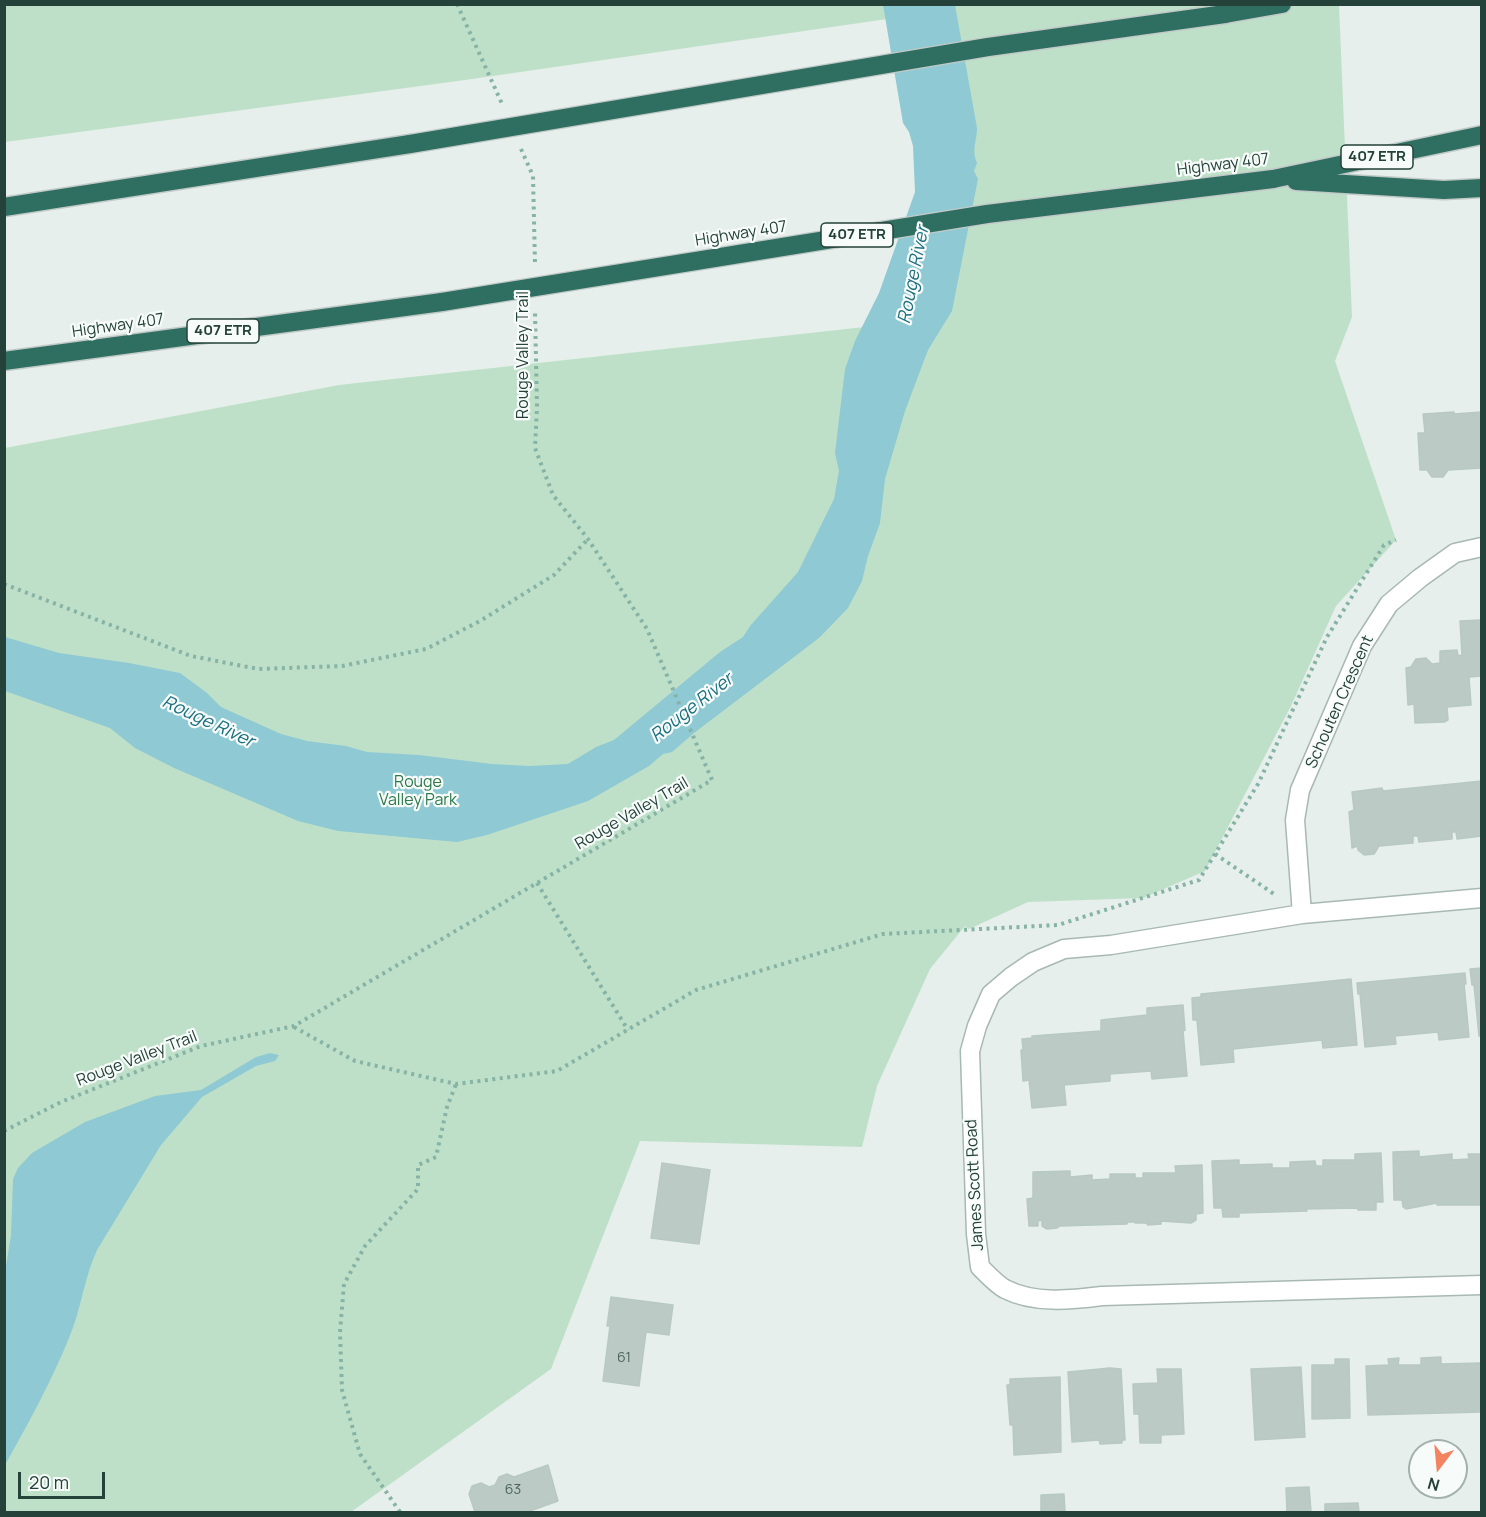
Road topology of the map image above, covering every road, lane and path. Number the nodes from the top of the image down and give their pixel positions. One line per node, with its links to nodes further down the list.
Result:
1 (457, 4): 5 (path)
2 (1257, 4): 4 (highway)
3 (1282, 4): 4 (highway)
4 (1225, 14): 10 (highway, bridge)
5 (505, 111)
6 (1482, 135): 8 (highway, Highway 407 / 407 ETR)
7 (519, 143): 11 (path, Rouge Valley Trail)
8 (1274, 179): 9 (highway); 13 (highway, Highway 407 / 407 ETR, bridge)
9 (1482, 188)
10 (4, 207)
11 (535, 269)
12 (535, 304): 14 (path, Rouge Valley Trail)
13 (4, 360)
14 (588, 539): 17 (path); 19 (path, Rouge Valley Trail)
15 (1396, 540): 18 (path)
16 (1482, 547): 21 (street, Schouten Crescent)
17 (4, 584)
18 (1215, 854): 21 (path); 23 (path)
19 (537, 883): 22 (path, Rouge Valley Trail); 23 (path)
20 (1482, 898): 21 (street, James Scott Road)
21 (1302, 914): 26 (street, James Scott Road)
22 (294, 1026): 24 (path); 25 (path, Rouge Valley Trail)
23 (628, 1030): 24 (path)
24 (456, 1084): 27 (path)
25 (4, 1131)
26 (1482, 1285)
27 (400, 1512)

